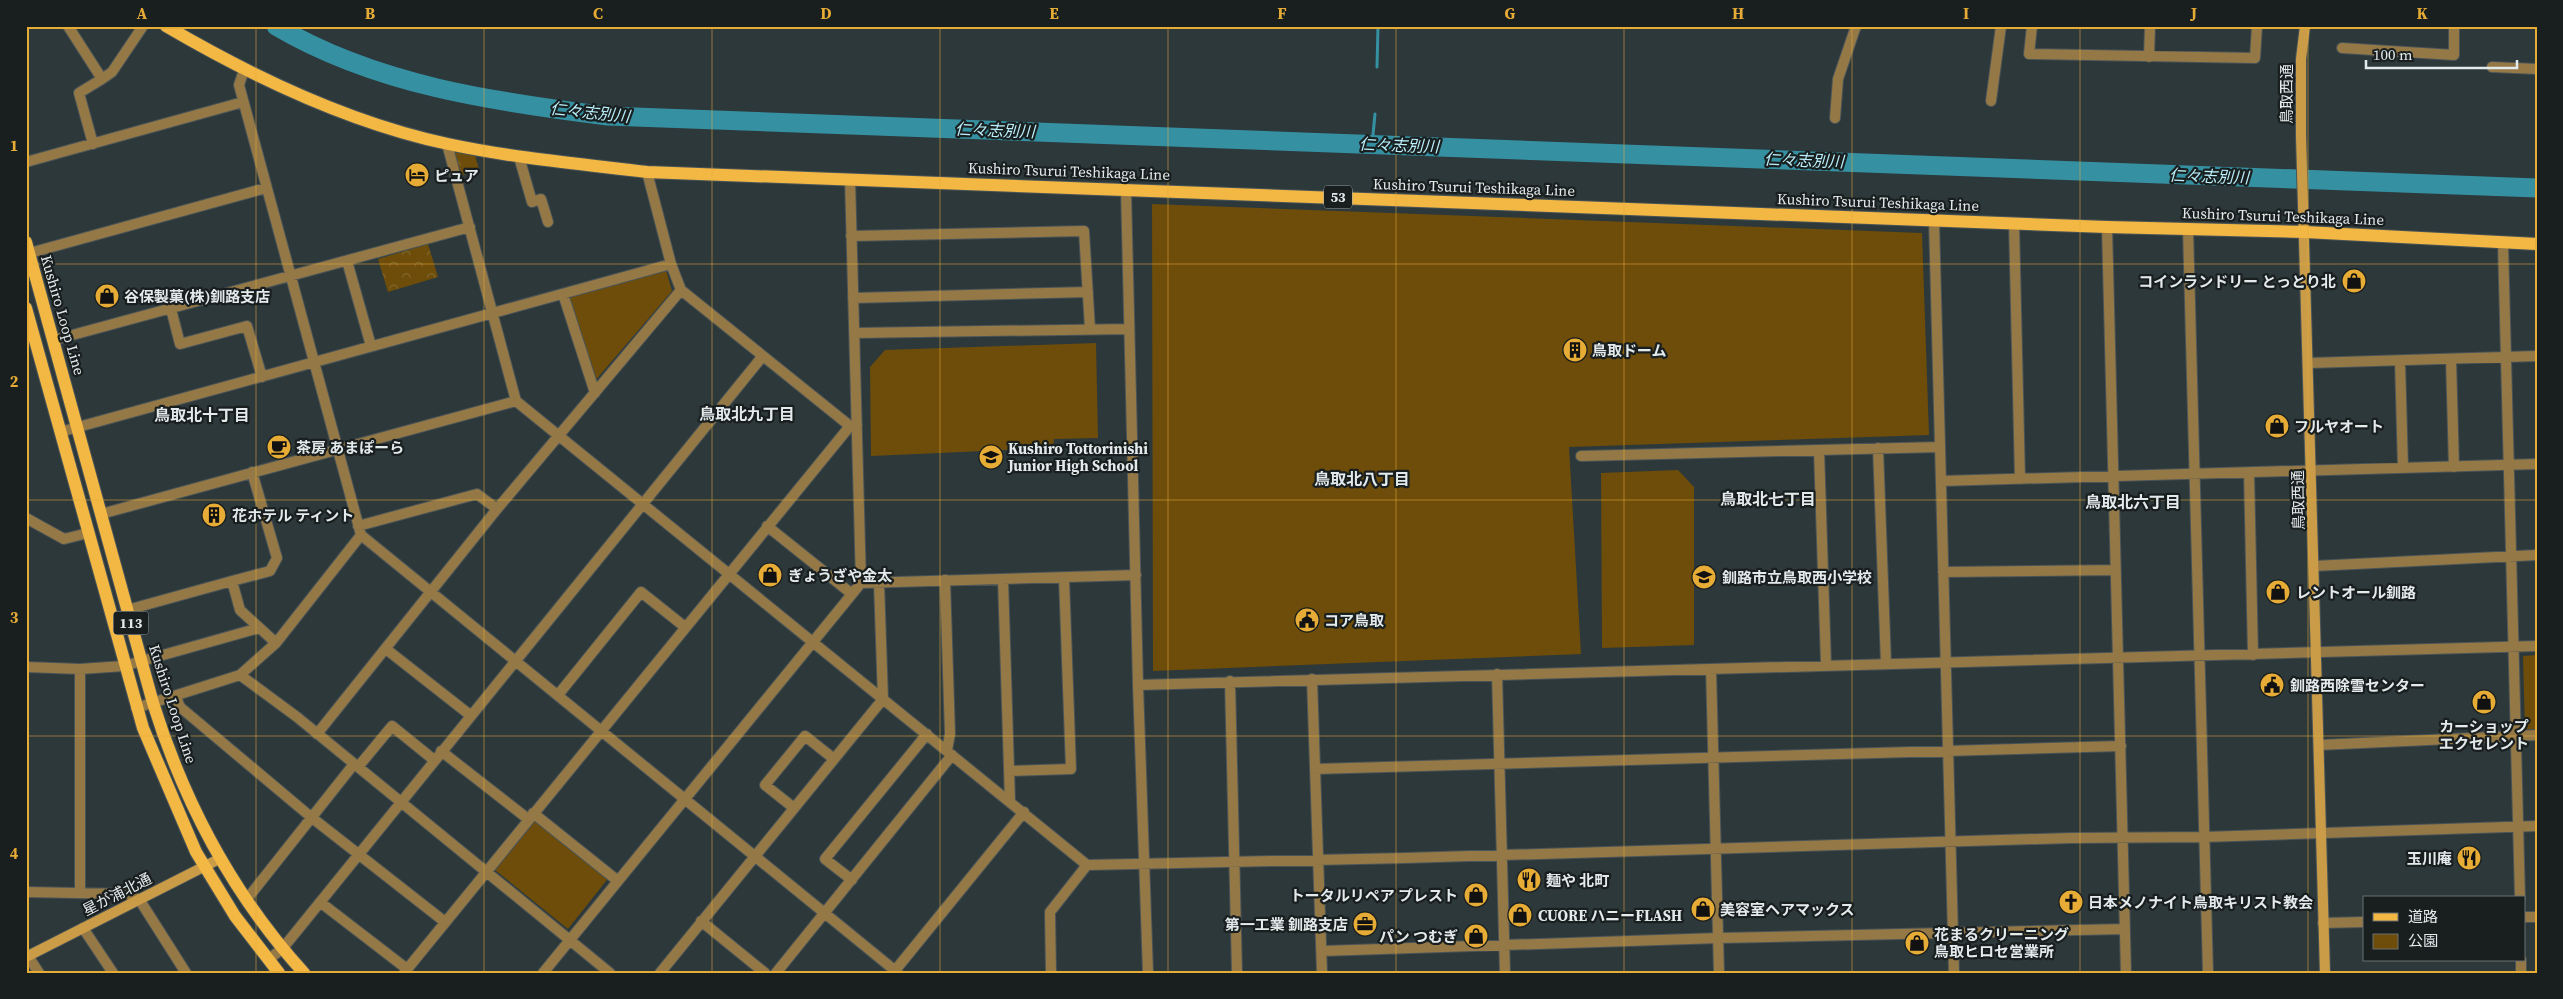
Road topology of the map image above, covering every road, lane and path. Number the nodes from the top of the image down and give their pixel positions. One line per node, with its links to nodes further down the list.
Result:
1 (68, 26): 16 (street)
2 (143, 26): 16 (street)
3 (166, 26): 15 (main road, Kushiro Tsurui Teshikaga Line / 53)
4 (1856, 26): 19 (street)
5 (2001, 26): 17 (street)
6 (2032, 26): 12 (street)
7 (2150, 26): 12 (street)
8 (2257, 26): 12 (street)
9 (2305, 26): 32 (street, 鳥取西通)
10 (2454, 26): 11 (street)
11 (2342, 48)
12 (2149, 57)
13 (2492, 67): 14 (street)
14 (2537, 69)
15 (244, 70): 18 (street); 21 (main road, Kushiro Tsurui Teshikaga Line / 53)
16 (102, 80): 20 (street)
17 (1991, 101)
18 (243, 102): 20 (street); 26 (street)
19 (1835, 118)
20 (93, 144): 23 (street)
21 (447, 144): 22 (main road, Kushiro Tsurui Teshikaga Line / 53); 31 (street)
22 (519, 157): 24 (main road, Kushiro Tsurui Teshikaga Line / 53); 29 (street)
23 (26, 162)
24 (647, 172): 25 (main road, Kushiro Tsurui Teshikaga Line / 53); 40 (street)
25 (850, 179): 27 (main road, Kushiro Tsurui Teshikaga Line / 53); 35 (street)
26 (266, 188): 38 (street); 41 (street)
27 (1126, 190): 28 (main road, Kushiro Tsurui Teshikaga Line / 53); 49 (street)
28 (1934, 220): 30 (main road, Kushiro Tsurui Teshikaga Line / 53); 68 (street)
29 (548, 222)
30 (2014, 223): 33 (main road, Kushiro Tsurui Teshikaga Line / 53); 82 (street)
31 (470, 227): 39 (street); 48 (street)
32 (2305, 227): 34 (main road, Kushiro Tsurui Teshikaga Line / 53); 36 (main road, Kushiro Tsurui Teshikaga Line / 53); 60 (street, 鳥取西通)
33 (2107, 228): 34 (main road, Kushiro Tsurui Teshikaga Line / 53); 81 (street)
34 (2188, 229): 80 (street)
35 (851, 236): 43 (street); 45 (street)
36 (2503, 242): 37 (main road, Kushiro Tsurui Teshikaga Line / 53); 56 (street)
37 (2537, 244)
38 (27, 250): 52 (main road, Kushiro Loop Line / 113)
39 (347, 261): 41 (street); 53 (street)
40 (671, 264): 42 (street); 44 (street)
41 (291, 276): 47 (street); 59 (street)
42 (681, 290): 55 (street); 62 (street)
43 (1088, 292): 45 (street); 50 (street)
44 (563, 294): 48 (street); 62 (street)
45 (853, 298): 51 (street)
46 (26, 308): 66 (main road, 113)
47 (171, 309): 52 (street); 61 (street)
48 (493, 313): 53 (street); 63 (street)
49 (1129, 328): 50 (street); 97 (street)
50 (1090, 329): 51 (street)
51 (854, 333): 64 (street)
52 (54, 340): 65 (main road, Kushiro Loop Line / 113)
53 (371, 346): 59 (street)
54 (2537, 356): 56 (street)
55 (762, 357): 64 (street); 84 (street)
56 (2506, 357): 57 (street); 74 (street)
57 (2451, 359): 58 (street); 75 (street)
58 (2400, 361): 60 (street); 76 (street)
59 (314, 362): 61 (street); 70 (street)
60 (2309, 363): 77 (street, 鳥取西通)
61 (262, 377): 65 (street)
62 (595, 393): 67 (street)
63 (516, 400): 67 (street); 70 (street)
64 (854, 425): 88 (street); 103 (street)
65 (77, 427): 66 (street); 86 (main road, Kushiro Loop Line / 113)
66 (60, 432): 90 (main road, 113)
67 (559, 435): 84 (street); 85 (street)
68 (1940, 447): 69 (street); 83 (street)
69 (1878, 448): 71 (street); 121 (street)
70 (337, 449): 78 (street); 89 (street)
71 (1819, 450): 72 (street); 122 (street)
72 (1581, 456)
73 (2537, 464): 74 (street)
74 (2509, 465): 75 (street); 91 (street)
75 (2454, 467): 76 (street)
76 (2404, 468): 77 (street)
77 (2312, 471): 79 (street); 93 (street, 鳥取西通)
78 (252, 472): 86 (street); 101 (street)
79 (2249, 473): 80 (street); 116 (street)
80 (2195, 474): 81 (street); 115 (street)
81 (2114, 476): 82 (street); 94 (street)
82 (2020, 479): 83 (street)
83 (1941, 481): 95 (street)
84 (644, 503): 96 (street); 118 (street)
85 (497, 510): 89 (street); 104 (street)
86 (101, 514): 106 (main road, Kushiro Loop Line / 113)
87 (26, 518): 90 (street)
88 (767, 526): 96 (street); 105 (street)
89 (360, 531): 104 (street); 110 (street)
90 (88, 533): 123 (main road, 113)
91 (2512, 555): 92 (street); 93 (street); 111 (street)
92 (2537, 555)
93 (2314, 566): 114 (street, 鳥取西通)
94 (2116, 570): 95 (street); 117 (street)
95 (1943, 572): 120 (street)
96 (729, 573): 107 (street); 109 (street)
97 (1136, 575): 98 (street); 131 (street)
98 (1064, 578): 99 (street); 153 (street)
99 (1003, 579): 100 (street); 153 (street)
100 (945, 580): 102 (street); 146 (street)
101 (232, 581): 106 (street); 108 (street)
102 (880, 582): 103 (street); 134 (street)
103 (861, 583): 105 (street)
104 (431, 593): 113 (street); 118 (street)
105 (852, 594): 109 (street)
106 (127, 610): 119 (main road, Kushiro Loop Line / 113)
107 (685, 627): 132 (street); 138 (street)
108 (259, 628): 110 (street); 119 (street)
109 (813, 642): 134 (street); 154 (street)
110 (276, 643): 128 (street)
111 (2514, 646): 112 (street); 114 (street); 141 (street)
112 (2537, 646)
113 (386, 649): 137 (street); 139 (street)
114 (2316, 652): 116 (street); 143 (street, 鳥取西通)
115 (2200, 654): 116 (street); 117 (street); 165 (street)
116 (2253, 655)
117 (2118, 657): 120 (street); 144 (street)
118 (514, 660): 132 (street); 137 (street)
119 (142, 661): 123 (street); 135 (main road, Kushiro Loop Line / 113)
120 (1946, 662): 121 (street); 145 (street)
121 (1886, 663): 122 (street)
122 (1826, 664): 126 (street)
123 (124, 666): 125 (street); 136 (main road, 113)
124 (26, 667): 125 (street)
125 (80, 668): 181 (street)
126 (1711, 668): 127 (street); 149 (street)
127 (1497, 674): 129 (street); 150 (street)
128 (240, 675): 133 (street); 139 (street)
129 (1312, 679): 130 (street); 152 (street)
130 (1230, 681): 131 (street); 173 (street)
131 (1138, 685): 174 (street)
132 (558, 695): 138 (street)
133 (176, 697): 135 (street); 160 (street)
134 (883, 699): 140 (street); 148 (street)
135 (153, 703): 136 (street); 171 (main road, Kushiro Loop Line / 113)
136 (136, 708): 176 (main road, 113)
137 (470, 715): 147 (street)
138 (600, 729): 154 (street); 159 (street)
139 (317, 734): 151 (street)
140 (927, 734): 146 (street); 178 (street)
141 (2516, 735): 142 (street); 143 (street); 161 (street)
142 (2537, 735)
143 (2319, 744): 163 (street, 鳥取西通)
144 (2121, 746): 145 (street); 164 (street)
145 (1947, 751): 149 (street); 166 (street)
146 (950, 753): 156 (street); 178 (street)
147 (437, 755): 151 (street); 155 (street); 159 (street)
148 (834, 759): 157 (street); 157 (street)
149 (1713, 759): 150 (street); 167 (street)
150 (1499, 764): 152 (street); 169 (street)
151 (356, 765): 155 (street); 160 (street)
152 (1315, 769): 172 (street)
153 (1009, 771): 156 (street)
154 (685, 799): 170 (street); 179 (street)
155 (400, 801): 168 (street); 177 (street)
156 (1010, 801): 158 (street)
157 (794, 808): 170 (street)
158 (1024, 812): 175 (street); 202 (street)
159 (530, 816): 177 (street); 179 (street)
160 (312, 817): 168 (street); 184 (street)
161 (2519, 826): 162 (street); 163 (street); 182 (street)
162 (2537, 826)
163 (2322, 834): 165 (street); 190 (street, 鳥取西通)
164 (2123, 837): 165 (street); 166 (street); 192 (street)
165 (2204, 837): 221 (street)
166 (1950, 842): 167 (street); 193 (street)
167 (1716, 849): 169 (street); 194 (street)
168 (359, 854): 185 (street); 188 (street)
169 (1501, 854): 172 (street); 196 (street)
170 (754, 856): 186 (street); 187 (street)
171 (221, 858): 176 (street, 星が浦北通); 184 (main road, Kushiro Loop Line / 113)
172 (1317, 859): 173 (street); 198 (street)
173 (1236, 862): 174 (street); 215 (street)
174 (1145, 864): 175 (street); 214 (street)
175 (1088, 865): 213 (street)
176 (205, 867): 183 (street, 星が浦北通); 200 (main road, 113)
177 (486, 871): 188 (street); 195 (street)
178 (852, 880): 186 (street)
179 (618, 881): 195 (street)
180 (26, 892): 181 (street)
181 (80, 893): 183 (street)
182 (2520, 896)
183 (139, 899): 191 (street, 星が浦北通); 205 (street)
184 (247, 899): 197 (main road, Kushiro Loop Line / 113)
185 (320, 902): 197 (street); 201 (street)
186 (824, 913): 202 (street); 212 (street)
187 (701, 921): 210 (street); 211 (street)
188 (444, 922): 201 (street)
189 (2363, 922): 190 (street)
190 (2323, 923): 222 (street, 鳥取西通)
191 (83, 928): 199 (street, 星が浦北通); 204 (street)
192 (2125, 929): 193 (street); 220 (street)
193 (1952, 934): 194 (street); 219 (street)
194 (1719, 938): 196 (street); 218 (street)
195 (569, 940): 208 (street); 209 (street)
196 (1504, 946): 198 (street); 217 (street)
197 (283, 948): 200 (street); 207 (main road, Kushiro Loop Line / 113)
198 (1322, 951): 216 (street)
199 (27, 956): 203 (street)
200 (269, 959): 206 (main road, 113)
201 (405, 971)
202 (895, 972)
203 (39, 973)
204 (113, 973)
205 (186, 973)
206 (279, 973)
207 (304, 973)
208 (543, 973)
209 (610, 973)
210 (660, 973)
211 (765, 973)
212 (776, 973)
213 (1052, 973)
214 (1148, 973)
215 (1237, 973)
216 (1322, 973)
217 (1505, 973)
218 (1719, 973)
219 (1954, 973)
220 (2126, 973)
221 (2208, 973)
222 (2324, 973)

